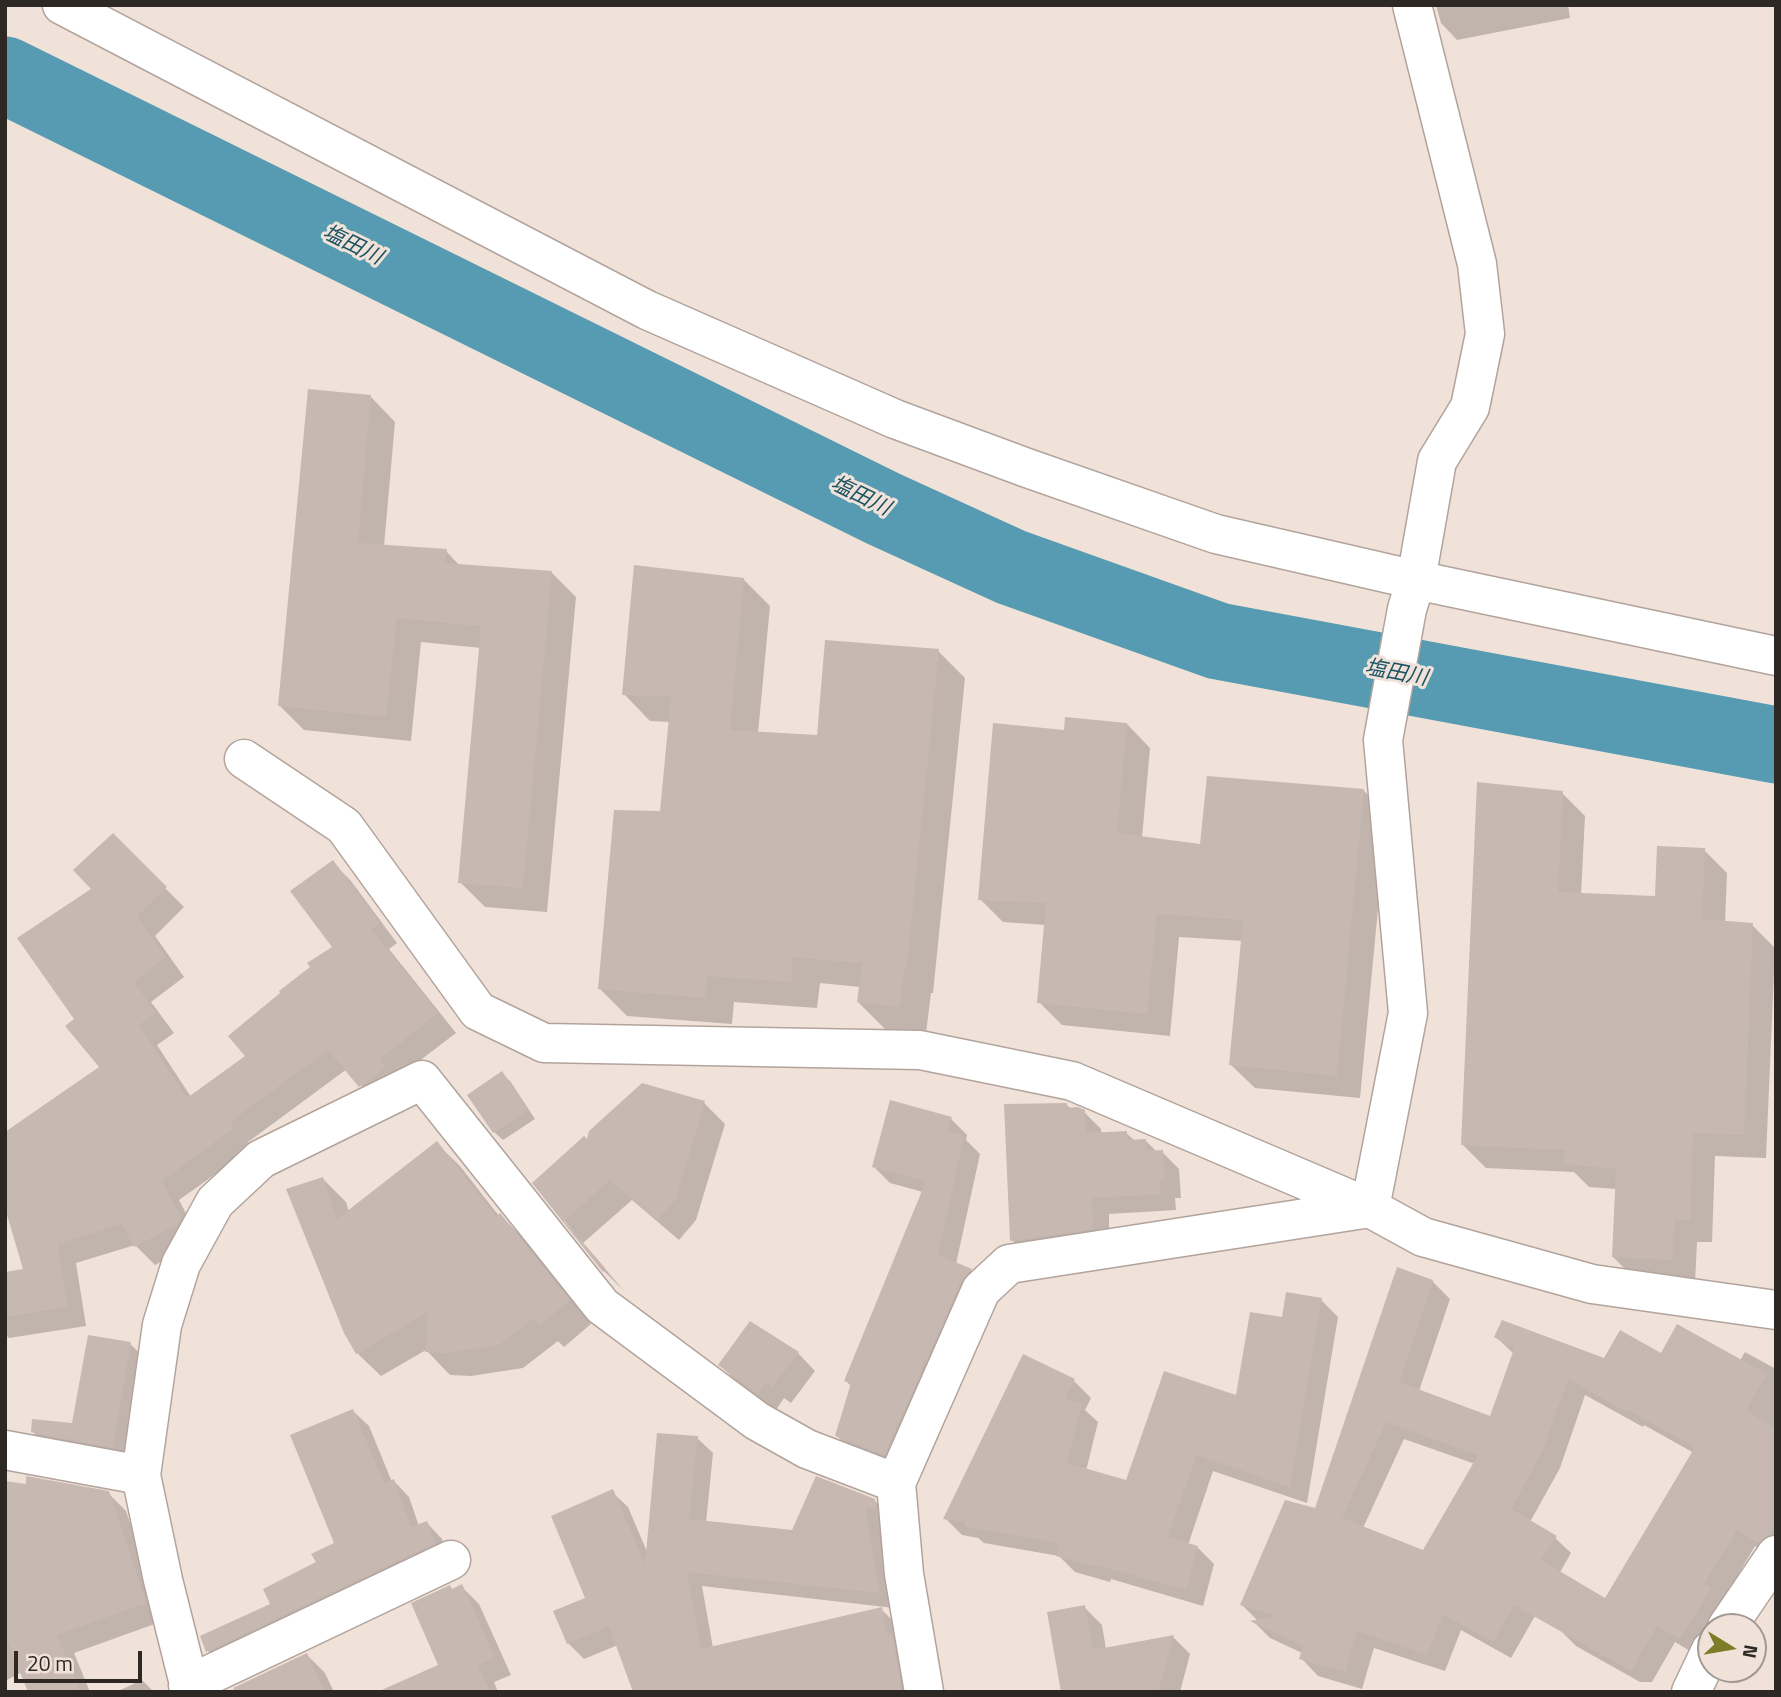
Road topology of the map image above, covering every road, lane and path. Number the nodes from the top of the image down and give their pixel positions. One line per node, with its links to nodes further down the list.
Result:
1 (62, 5): 3 (street)
2 (1412, 5): 3 (street)
3 (1412, 595): 4 (street); 6 (street)
4 (1776, 656)
5 (244, 759): 6 (street)
6 (1370, 1208): 7 (street); 10 (street)
7 (1776, 1310)
8 (5, 1450): 9 (street)
9 (141, 1475): 10 (street); 14 (street)
10 (896, 1483): 15 (street)
11 (1776, 1555): 13 (street)
12 (450, 1560): 14 (street)
13 (1737, 1613)
14 (190, 1688)
15 (924, 1692)

